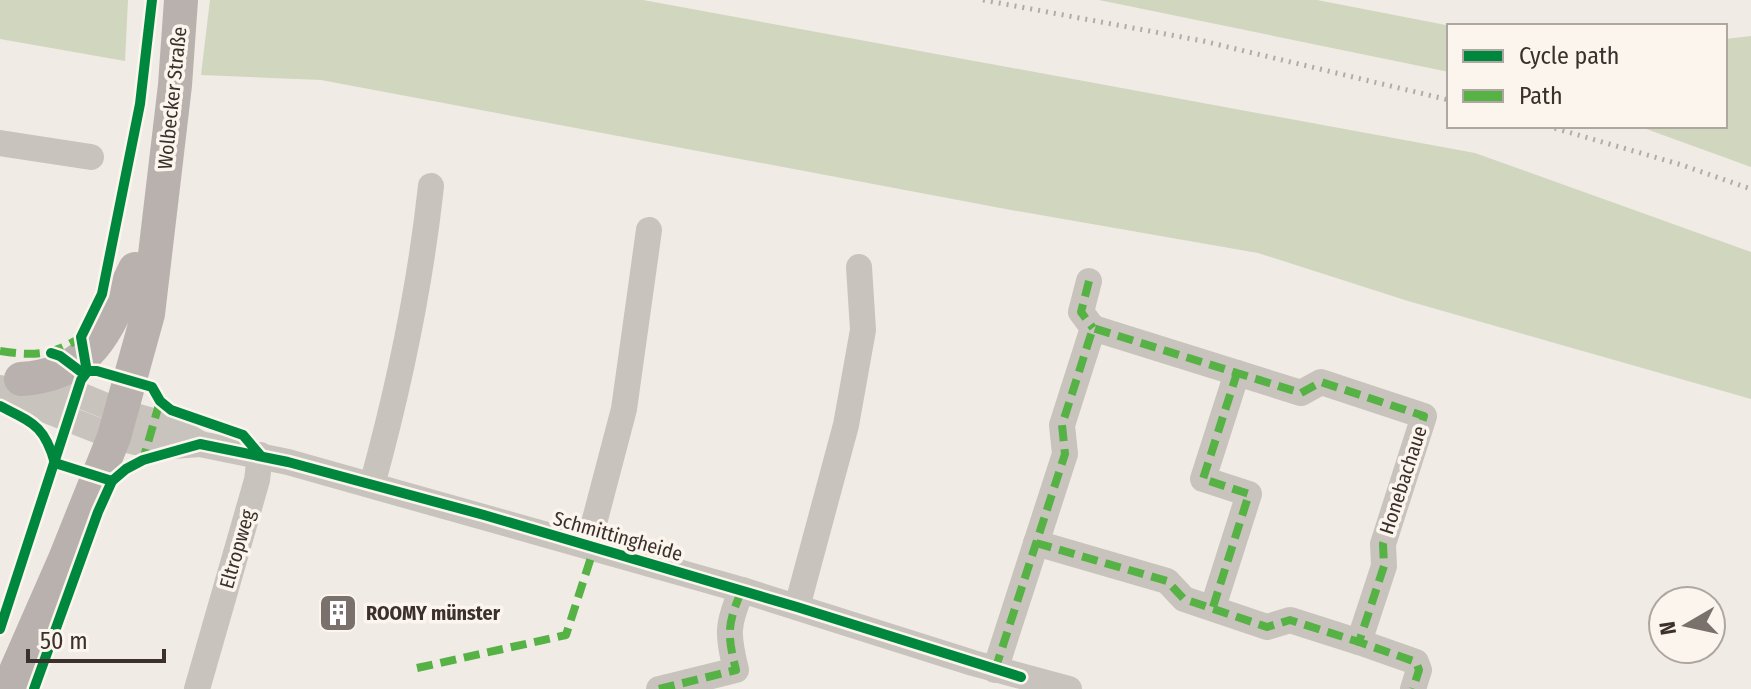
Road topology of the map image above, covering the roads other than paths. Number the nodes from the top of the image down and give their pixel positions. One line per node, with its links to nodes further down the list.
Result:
1 (181, 0): 5 (main road, Wolbecker Straße)
2 (0, 143): 3 (street)
3 (91, 157)
4 (431, 186): 15 (street)
5 (163, 195): 8 (main road, Wolbecker Straße); 13 (main road, Wolbecker Straße)
6 (649, 230): 17 (street, Schmittingheide)
7 (859, 267): 19 (street)
8 (135, 269): 12 (main road); 13 (main road, Wolbecker Straße)
9 (1089, 281): 10 (street)
10 (1093, 328): 11 (street, Honebachaue); 16 (street)
11 (1237, 373): 20 (street); 21 (street, Honebachaue)
12 (7, 381): 13 (street, Schmittingheide)
13 (106, 420): 14 (street, Schmittingheide); 24 (main road, Wolbecker Straße)
14 (260, 455): 15 (street, Schmittingheide); 25 (street, Eltropweg)
15 (372, 485): 17 (street, Schmittingheide)
16 (1036, 543): 20 (street); 22 (street)
17 (588, 546): 18 (street, Schmittingheide)
18 (742, 590): 19 (street, Schmittingheide); 26 (street)
19 (797, 607): 22 (street, Schmittingheide)
20 (1213, 607): 21 (street)
21 (1359, 642): 28 (street)
22 (995, 670): 23 (street, Schmittingheide)
23 (1019, 683): 27 (street, Schmittingheide)
24 (6, 689)
25 (197, 689)
26 (659, 689)
27 (1069, 689)
28 (1413, 689)

